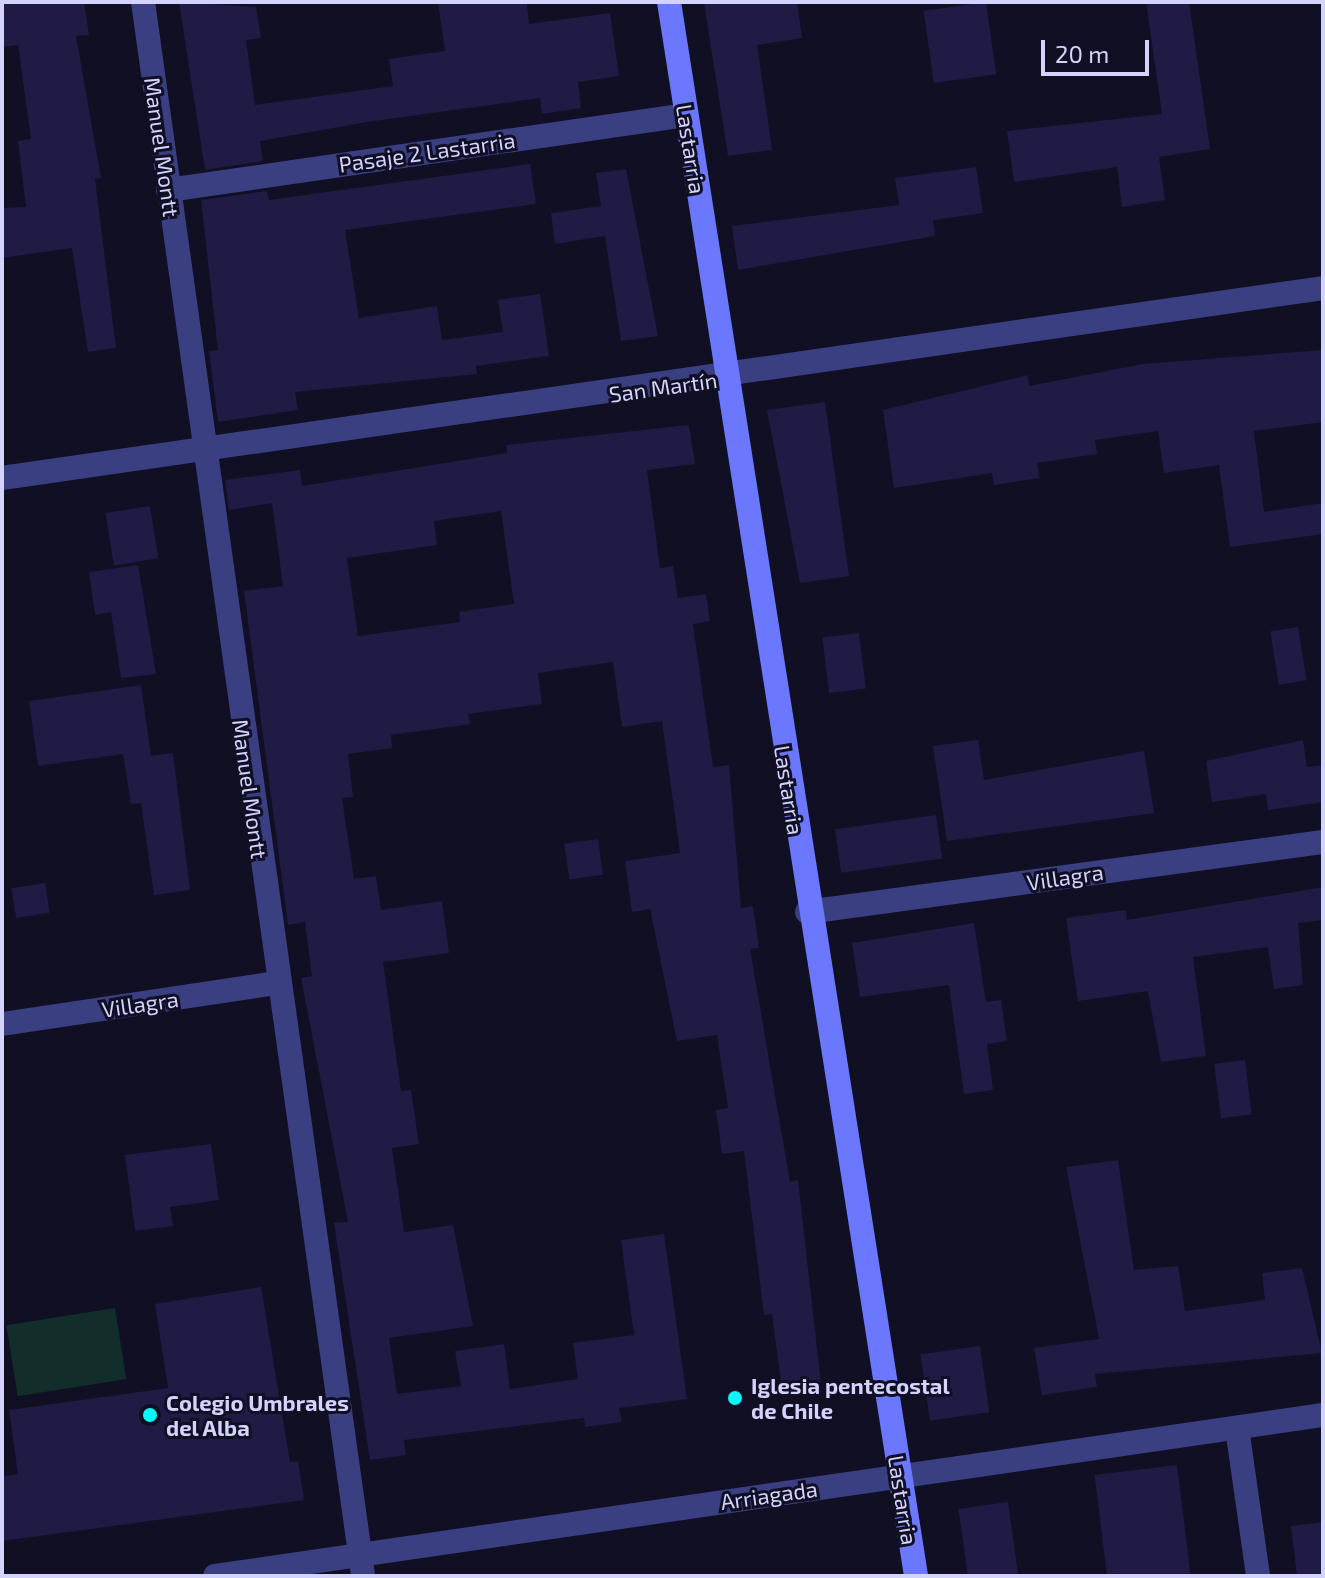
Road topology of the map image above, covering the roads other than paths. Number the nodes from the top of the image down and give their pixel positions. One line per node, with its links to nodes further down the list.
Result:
1 (143, 2): 4 (street, Manuel Montt)
2 (669, 2): 3 (main road, Lastarria)
3 (686, 115): 4 (street, Pasaje 2 Lastarria); 6 (main road, Lastarria)
4 (168, 190): 7 (street, Manuel Montt)
5 (1323, 288): 6 (street, San Martín)
6 (726, 379): 7 (street, San Martín); 10 (main road, Lastarria)
7 (201, 449): 8 (street, San Martín); 11 (street, Manuel Montt)
8 (2, 478)
9 (1323, 842): 10 (street, Villagra)
10 (807, 912): 15 (main road, Lastarria)
11 (277, 983): 12 (street, Villagra); 16 (street, Manuel Montt)
12 (2, 1024)
13 (1323, 1415): 14 (street, Arriagada)
14 (1237, 1428): 15 (street, Arriagada); 19 (street)
15 (899, 1476): 16 (street, Arriagada); 18 (main road, Lastarria)
16 (361, 1566): 17 (street, Arriagada)
17 (215, 1576)
18 (916, 1576)
19 (1258, 1576)

